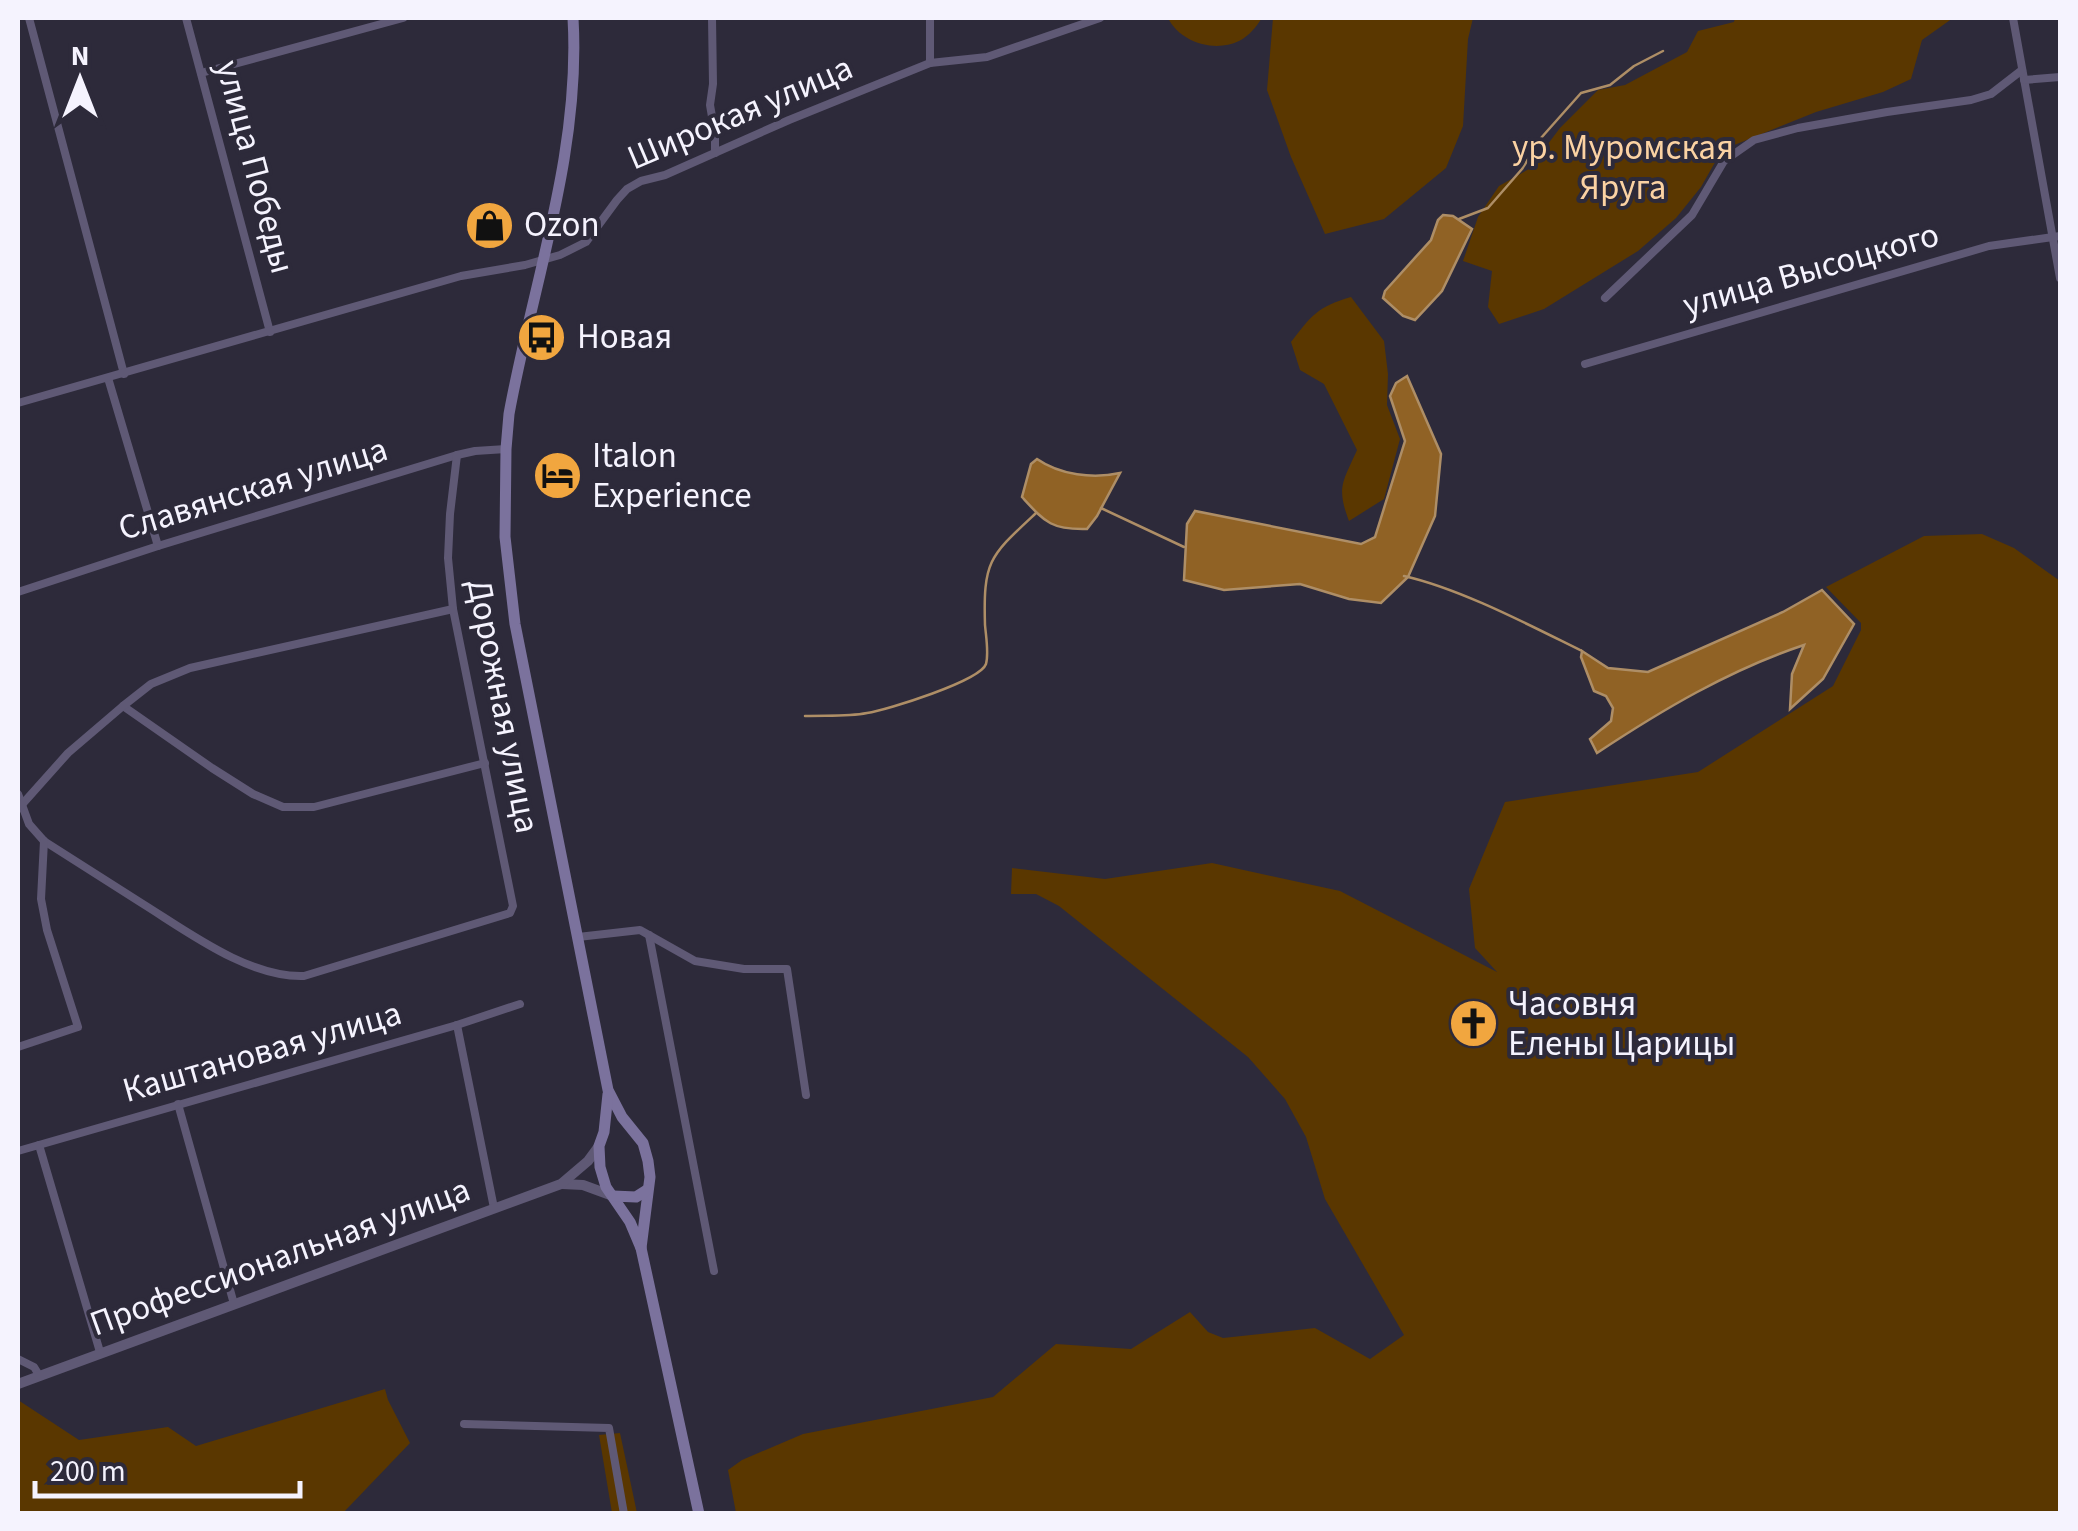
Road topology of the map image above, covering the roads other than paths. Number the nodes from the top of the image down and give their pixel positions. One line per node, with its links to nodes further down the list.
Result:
1 (30, 18): 21 (street)
2 (186, 18): 11 (street, улица Победы)
3 (403, 18): 11 (street)
4 (573, 18): 16 (main road)
5 (712, 18): 14 (street)
6 (930, 18): 9 (street)
7 (1100, 18): 9 (street, Широкая улица)
8 (2013, 18): 10 (street)
9 (930, 63): 14 (street, Широкая улица)
10 (2022, 70): 13 (street); 18 (street)
11 (201, 74): 19 (street, улица Победы)
12 (2060, 77): 13 (street)
13 (2024, 80): 15 (street)
14 (715, 153): 16 (street, Широкая улица)
15 (2057, 236): 17 (street); 20 (street, улица Высоцкого)
16 (542, 261): 19 (street, Широкая улица); 24 (main road)
17 (2060, 278)
18 (1604, 298)
19 (270, 332): 21 (street, Широкая улица)
20 (1585, 364)
21 (124, 374): 22 (street, Широкая улица)
22 (108, 378): 23 (street, Широкая улица); 26 (street)
23 (18, 403)
24 (506, 449): 25 (street, Славянская улица); 35 (main road)
25 (457, 455): 26 (street, Славянская улица); 28 (street, Дорожная улица)
26 (158, 546): 27 (street, Славянская улица)
27 (18, 588)
28 (453, 609): 29 (street); 30 (street, Дорожная улица)
29 (123, 706): 30 (street); 32 (street)
30 (485, 763): 33 (street, Дорожная улица)
31 (18, 794): 32 (street)
32 (20, 806): 33 (street)
33 (44, 840): 38 (street)
34 (649, 935): 35 (street); 40 (street); 51 (street)
35 (578, 936): 39 (main road)
36 (520, 1004): 37 (street, Каштановая улица)
37 (456, 1026): 41 (street, Каштановая улица); 49 (street)
38 (18, 1048)
39 (608, 1090): 42 (main road); 44 (main road)
40 (806, 1095)
41 (178, 1104): 43 (street, Каштановая улица); 52 (street)
42 (636, 1134): 44 (main road); 47 (main road)
43 (39, 1145): 45 (street, Каштановая улица); 53 (street)
44 (599, 1146): 46 (street); 48 (main road)
45 (18, 1151)
46 (562, 1184): 48 (street); 49 (street, Профессиональная улица)
47 (647, 1190): 48 (main road); 50 (main road)
48 (613, 1196): 50 (main road)
49 (494, 1208): 52 (street, Профессиональная улица)
50 (641, 1248): 59 (main road)
51 (714, 1271)
52 (234, 1304): 53 (street, Профессиональная улица)
53 (100, 1352): 55 (street, Профессиональная улица)
54 (18, 1359): 55 (street)
55 (39, 1374): 56 (street, Профессиональная улица)
56 (18, 1384)
57 (464, 1424): 58 (street)
58 (624, 1514)
59 (699, 1514)

